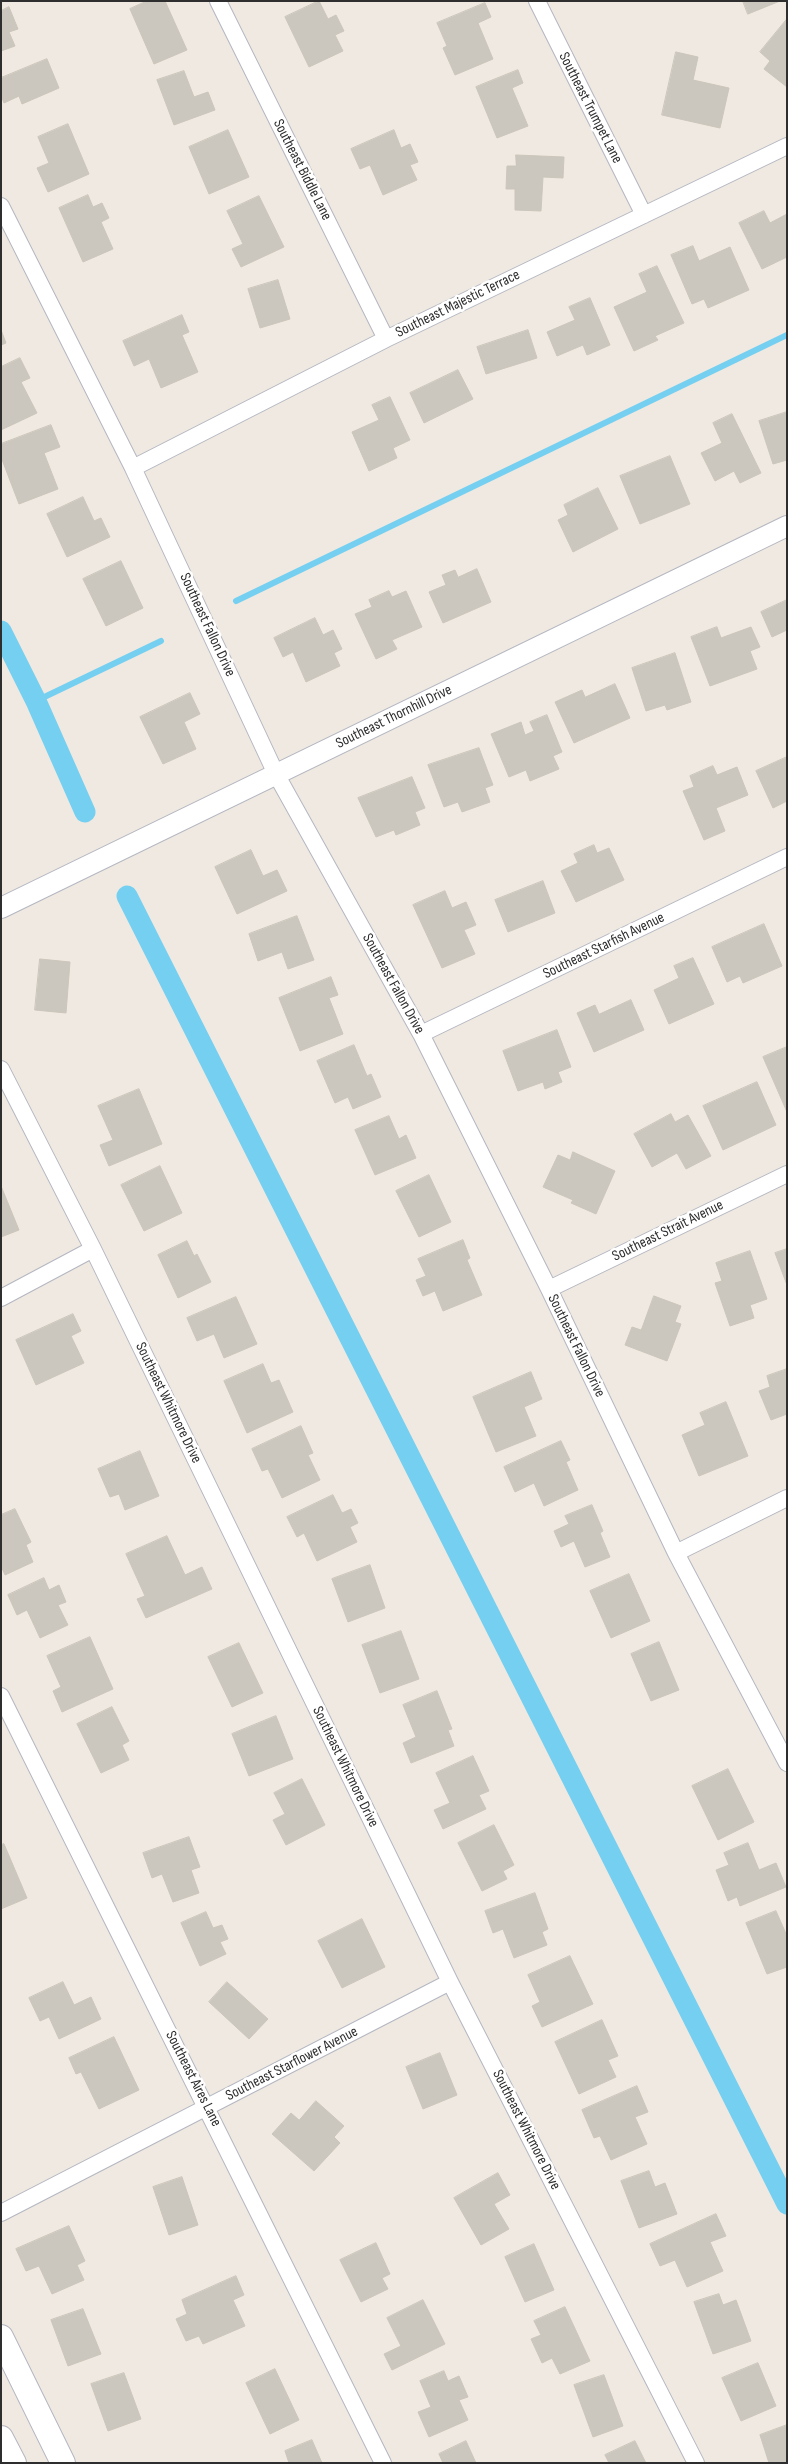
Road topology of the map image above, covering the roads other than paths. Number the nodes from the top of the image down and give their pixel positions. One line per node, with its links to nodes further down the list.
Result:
1 (218, 1): 6 (street, Southeast Biddle Lane)
2 (537, 1): 5 (street, Southeast Trumpet Lane)
3 (787, 146): 5 (street, Southeast Majestic Terrace)
4 (1, 206): 7 (street, Southeast Fallon Drive)
5 (644, 216): 6 (street, Southeast Majestic Terrace)
6 (386, 339): 7 (street, Southeast Majestic Terrace)
7 (133, 468): 9 (street, Southeast Fallon Drive)
8 (787, 526): 9 (street, Southeast Thornhill Drive)
9 (276, 774): 11 (street, Southeast Thornhill Drive); 12 (street, Southeast Fallon Drive)
10 (787, 857): 12 (street, Southeast Starfish Avenue)
11 (1, 908)
12 (421, 1034): 16 (street, Southeast Fallon Drive)
13 (1, 1069): 15 (street, Southeast Whitmore Drive)
14 (787, 1174): 16 (street, Southeast Strait Avenue)
15 (93, 1249): 17 (street); 22 (street, Southeast Whitmore Drive)
16 (548, 1289): 19 (street, Southeast Fallon Drive)
17 (1, 1298)
18 (787, 1498): 19 (street)
19 (676, 1553): 21 (street, Southeast Fallon Drive)
20 (1, 1696): 23 (street, Southeast Aires Lane)
21 (787, 1763)
22 (450, 1982): 23 (street, Southeast Starflower Avenue); 30 (street, Southeast Whitmore Drive)
23 (207, 2107): 24 (street, Southeast Starflower Avenue); 29 (street, Southeast Aires Lane)
24 (1, 2213)
25 (1, 2337): 28 (main road)
26 (1, 2438): 27 (main road)
27 (14, 2463)
28 (63, 2463)
29 (383, 2463)
30 (696, 2463)

